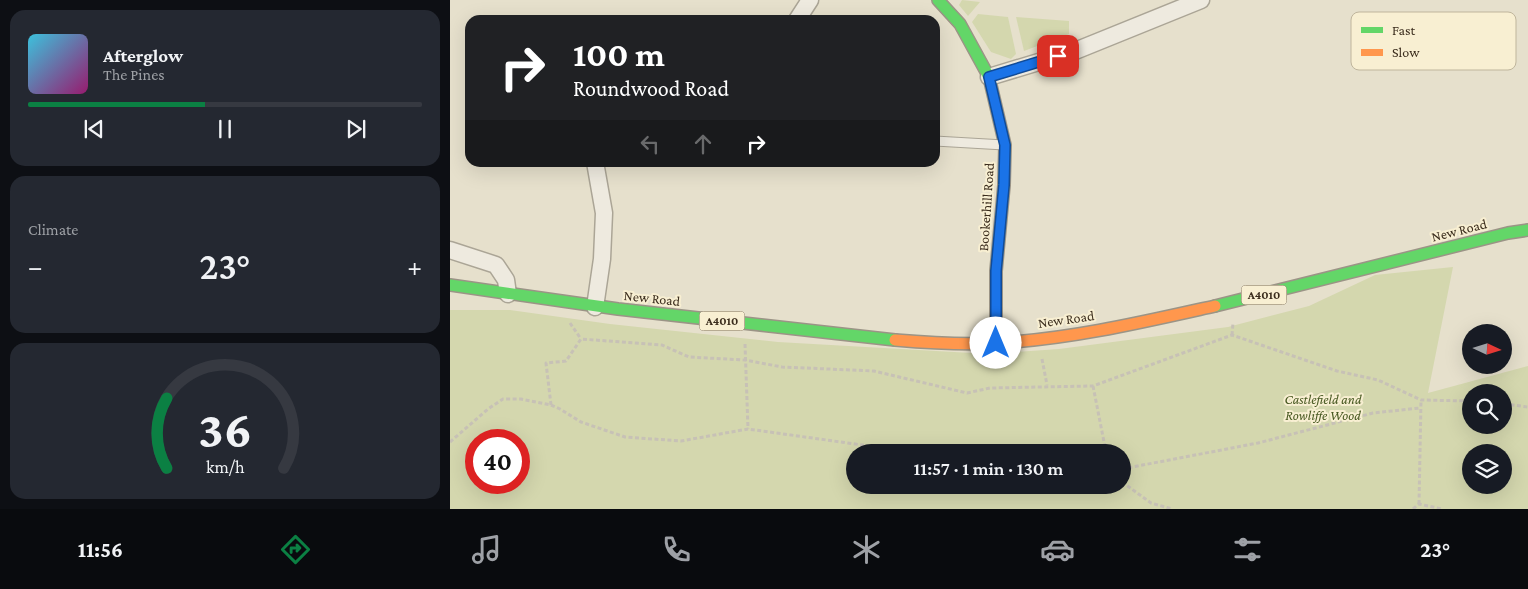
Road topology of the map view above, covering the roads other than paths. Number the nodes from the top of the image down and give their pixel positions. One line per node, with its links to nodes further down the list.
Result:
1 (810, 0): 4 (street)
2 (938, 0): 5 (main road, Bookerhill Road)
3 (1201, 0): 5 (street)
4 (800, 15)
5 (989, 77): 7 (main road, Bookerhill Road)
6 (940, 141): 7 (lane)
7 (1005, 145): 14 (main road, Bookerhill Road)
8 (596, 167): 13 (street)
9 (1528, 230): 14 (main road, New Road / A4010)
10 (450, 250): 12 (street)
11 (450, 285): 12 (main road, New Road / A4010)
12 (508, 294): 13 (main road, New Road / A4010)
13 (595, 307): 14 (main road, New Road / A4010)
14 (996, 343)

